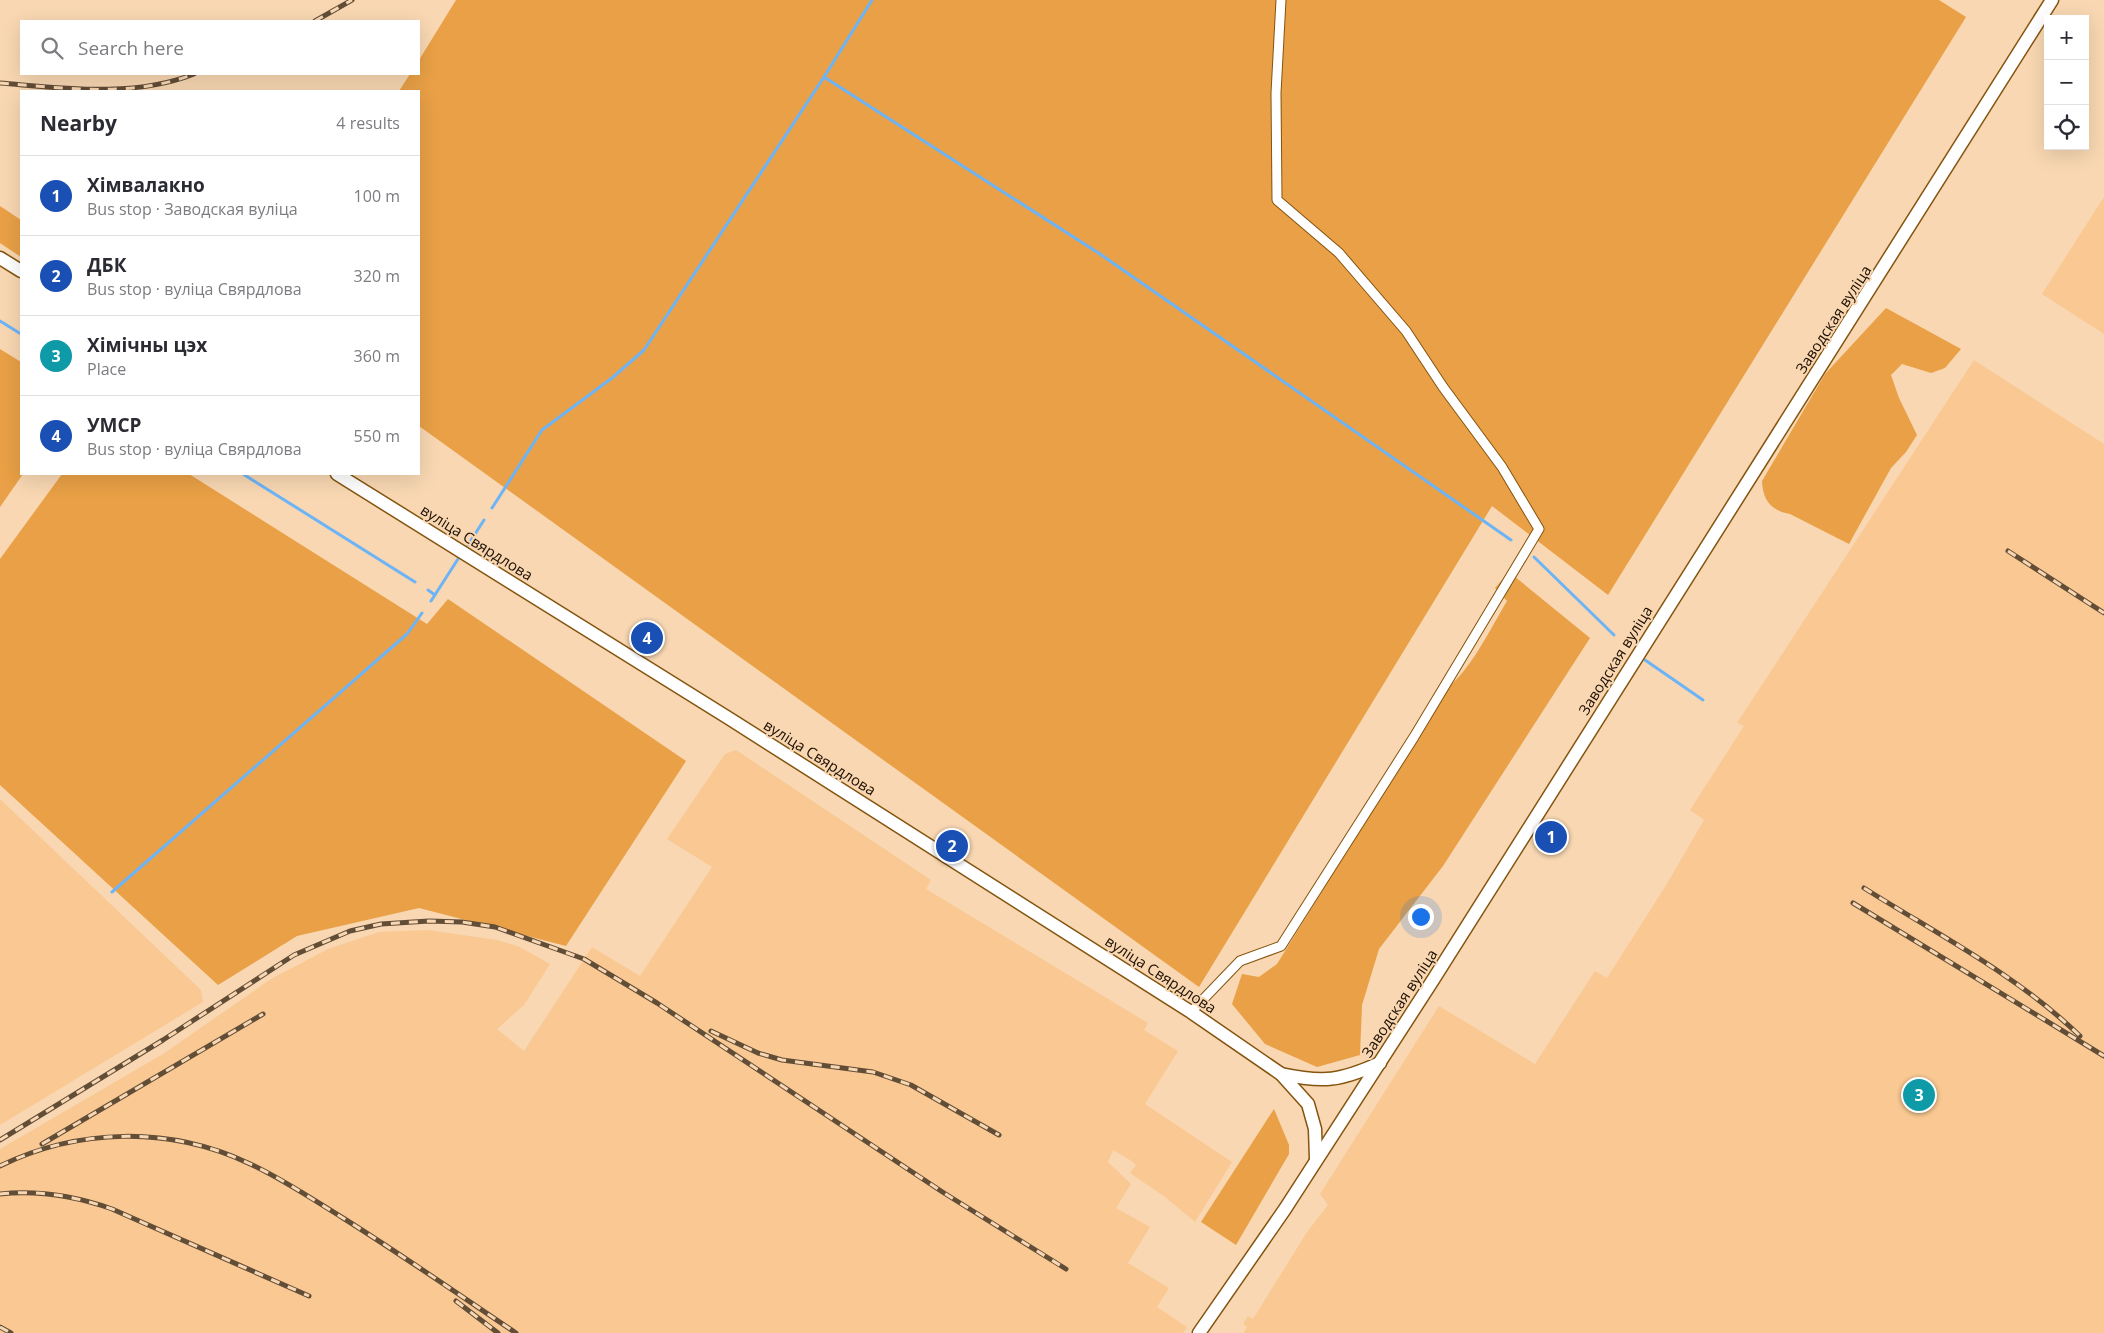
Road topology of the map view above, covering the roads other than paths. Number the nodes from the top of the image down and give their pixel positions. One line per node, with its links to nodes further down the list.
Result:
1 (1281, 0): 6 (street)
2 (2052, 0): 7 (main road, Заводская вуліца)
3 (0, 258): 4 (main road)
4 (20, 270)
5 (339, 475): 6 (main road, вуліца Свярдлова)
6 (1191, 1012): 8 (main road, вуліца Свярдлова)
7 (1380, 1063): 8 (main road); 9 (main road, Заводская вуліца)
8 (1281, 1074): 9 (main road)
9 (1316, 1159): 10 (main road, Заводская вуліца)
10 (1198, 1333)

